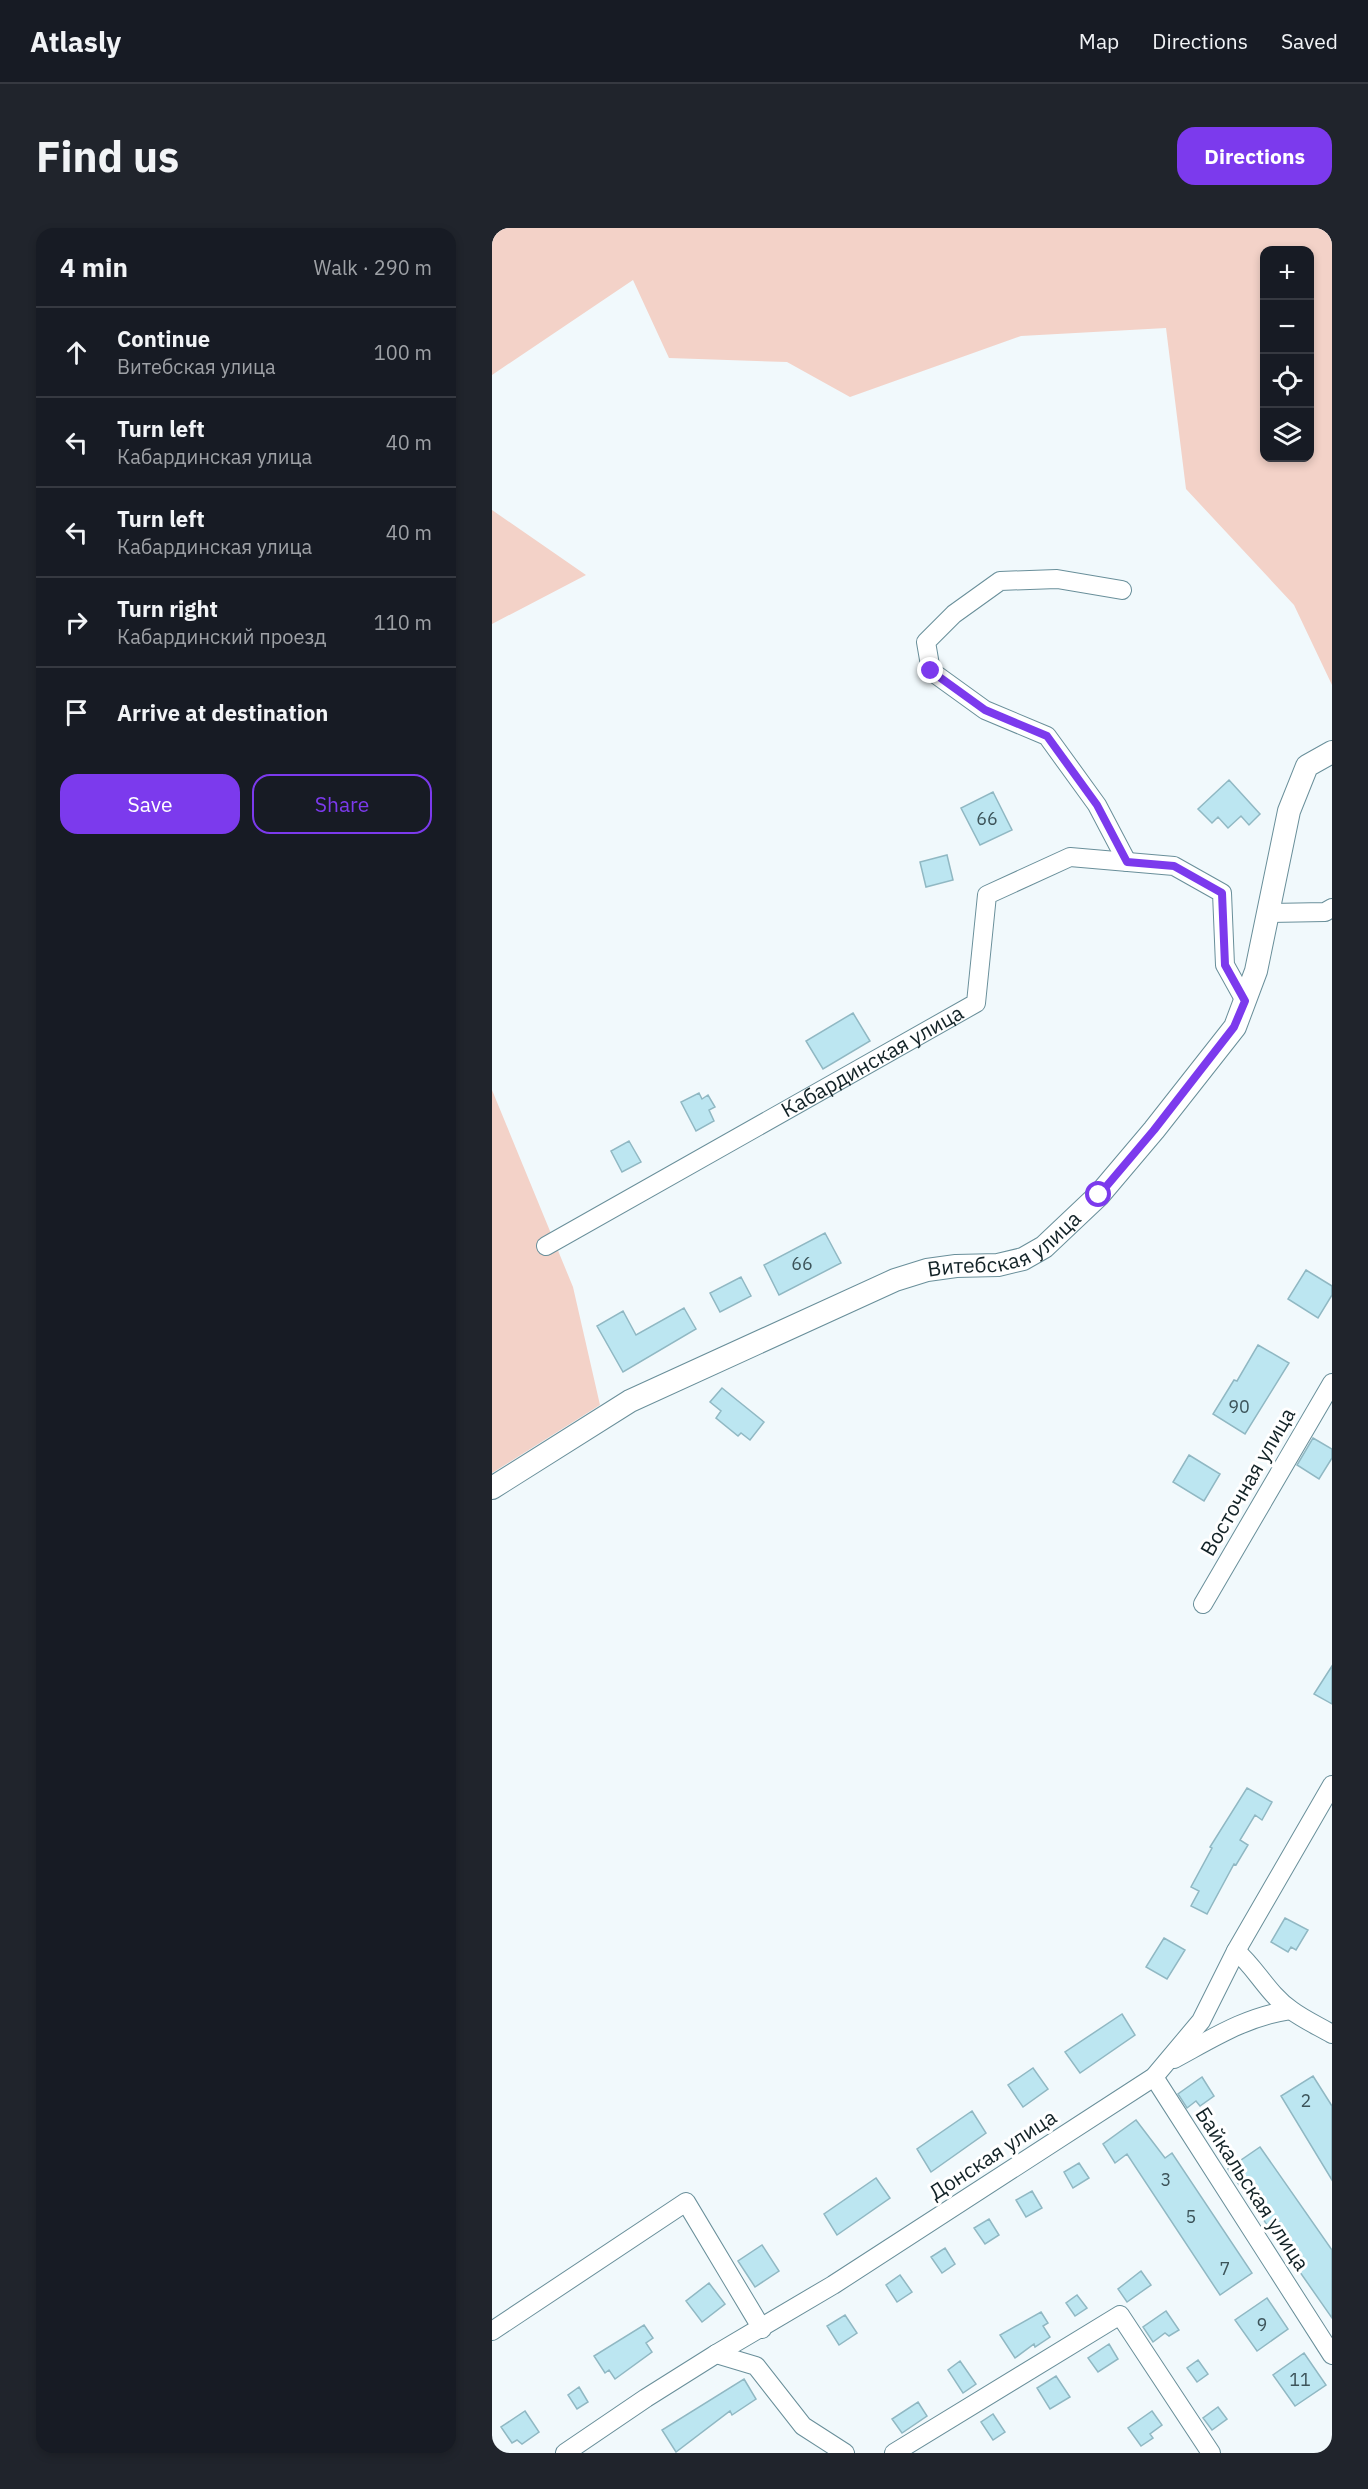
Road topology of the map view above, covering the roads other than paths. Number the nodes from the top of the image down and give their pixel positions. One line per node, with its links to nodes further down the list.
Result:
1 (1122, 590): 3 (street)
2 (1332, 752): 5 (street, Витебская улица)
3 (1127, 862): 6 (street, Кабардинская улица); 7 (street, Кабардинская улица)
4 (1332, 908): 5 (street)
5 (1268, 914): 6 (street, Витебская улица)
6 (1245, 1001): 9 (street, Витебская улица)
7 (546, 1246)
8 (1332, 1383): 10 (street, Восточная улица)
9 (492, 1488)
10 (1203, 1604)
11 (1331, 1790): 12 (street, Донская улица)
12 (1236, 1951): 13 (street); 15 (street, Донская улица)
13 (1290, 2010): 14 (street); 15 (street)
14 (1332, 2034)
15 (1160, 2071): 16 (street, Донская улица); 19 (street, Байкальская улица)
16 (762, 2329): 17 (street); 18 (street, Донская улица)
17 (492, 2331)
18 (716, 2354): 20 (street, Донская улица); 21 (street)
19 (1332, 2355)
20 (565, 2453)
21 (845, 2453)
22 (894, 2453): 23 (street)
23 (1211, 2453)

